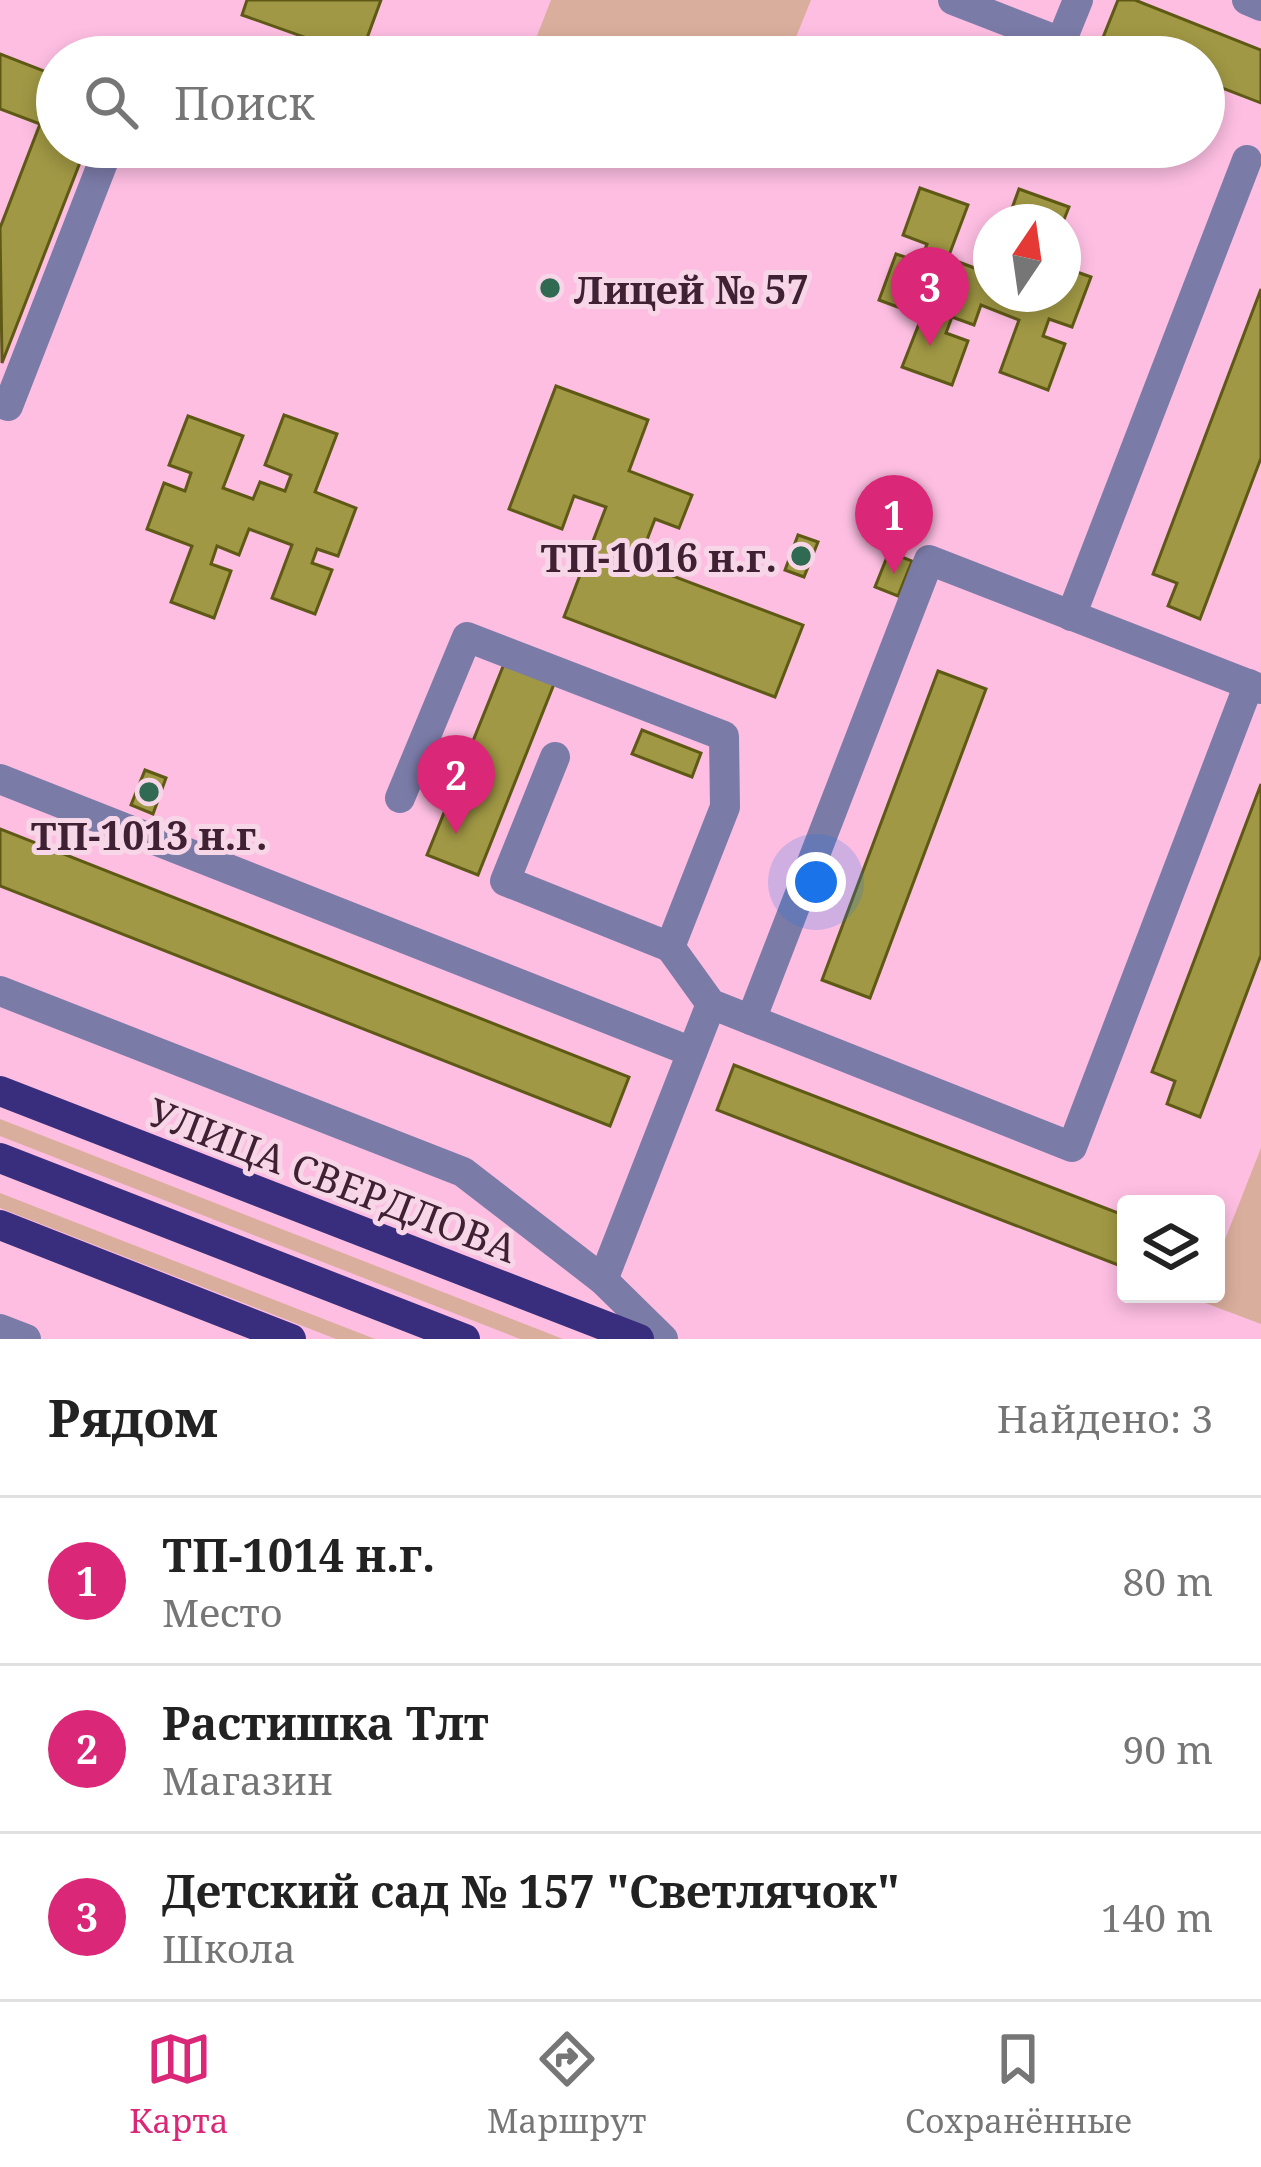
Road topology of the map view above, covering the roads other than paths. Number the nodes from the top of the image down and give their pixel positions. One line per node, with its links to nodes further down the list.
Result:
1 (953, 0): 5 (street)
2 (1078, 0): 6 (street)
3 (1247, 0): 4 (street)
4 (1261, 6)
5 (1046, 36)
6 (1063, 36)
7 (1247, 160): 10 (street)
8 (101, 168): 9 (street)
9 (0, 403)
10 (1071, 616): 11 (street); 18 (street)
11 (1255, 687): 18 (street)
12 (555, 757): 15 (street)
13 (0, 779): 19 (street)
14 (400, 798): 15 (street)
15 (670, 946): 17 (street)
16 (0, 991): 23 (street)
17 (711, 1004): 18 (street); 19 (street)
18 (751, 1019)
19 (692, 1052): 23 (street)
20 (0, 1091): 28 (main road, УЛИЦА СВЕРДЛОВА)
21 (0, 1158): 27 (main road)
22 (0, 1225): 26 (main road)
23 (603, 1280): 29 (street)
24 (0, 1329): 25 (street)
25 (26, 1339)
26 (291, 1339)
27 (465, 1339)
28 (639, 1339)
29 (662, 1339)

